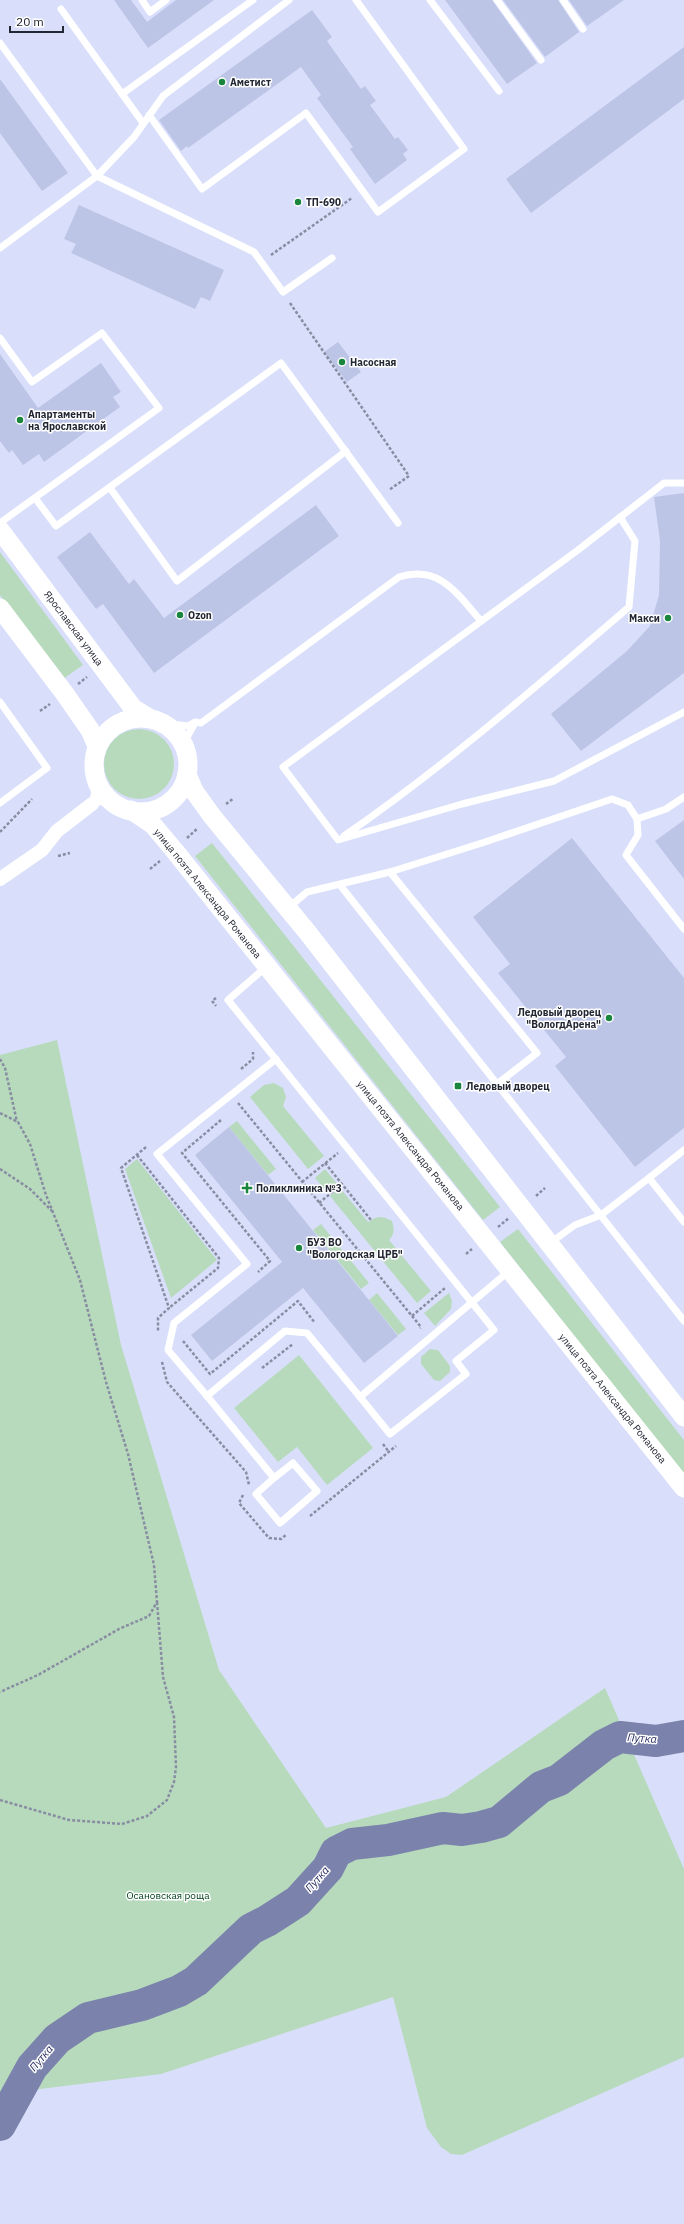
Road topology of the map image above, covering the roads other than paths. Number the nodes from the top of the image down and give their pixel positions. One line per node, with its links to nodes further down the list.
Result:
1 (142, 0): 2 (lane)
2 (166, 0)
3 (253, 0): 14 (lane)
4 (289, 0): 15 (lane)
5 (356, 0): 15 (lane)
6 (430, 0): 13 (lane)
7 (497, 0): 12 (lane)
8 (563, 0): 10 (lane)
9 (61, 9): 14 (lane)
10 (584, 29)
11 (0, 43): 17 (lane)
12 (541, 60)
13 (499, 91)
14 (122, 94): 16 (lane)
15 (149, 115): 16 (lane)
16 (143, 123): 17 (lane)
17 (97, 176): 18 (lane); 19 (lane)
18 (0, 248)
19 (332, 258)
20 (0, 338): 24 (lane)
21 (346, 451): 23 (lane); 23 (lane); 27 (lane)
22 (684, 483): 25 (lane)
23 (110, 488): 24 (lane)
24 (35, 498): 26 (lane)
25 (620, 517): 30 (lane); 45 (lane)
26 (0, 523)
27 (398, 523)
28 (0, 530): 33 (main road, Ярославская улица)
29 (0, 608): 35 (main road)
30 (481, 621): 34 (lane); 45 (lane)
31 (0, 702): 41 (lane)
32 (684, 712): 45 (lane)
33 (158, 721): 34 (lane); 35 (main road); 36 (main road)
34 (195, 722): 36 (lane)
35 (97, 746): 38 (main road)
36 (186, 753): 37 (main road)
37 (187, 774): 43 (main road); 49 (main road)
38 (98, 783): 40 (main road); 42 (lane)
39 (684, 797): 44 (lane)
40 (111, 801): 42 (lane); 43 (main road)
41 (0, 803)
42 (92, 804): 47 (street)
43 (131, 810): 51 (main road, улица поэта Александра Романова)
44 (637, 819): 46 (lane); 50 (lane)
45 (338, 840)
46 (390, 872): 48 (lane); 53 (lane)
47 (0, 879)
48 (340, 885): 49 (lane); 53 (lane)
49 (288, 908): 58 (main road)
50 (684, 929)
51 (268, 966): 52 (lane); 59 (main road, улица поэта Александра Романова)
52 (276, 1059): 60 (lane); 62 (lane)
53 (497, 1084): 56 (lane)
54 (684, 1150): 55 (lane)
55 (649, 1178): 56 (lane); 57 (lane)
56 (601, 1215): 58 (lane); 61 (lane)
57 (684, 1222)
58 (549, 1243): 64 (main road)
59 (510, 1270): 60 (lane); 66 (main road, улица поэта Александра Романова)
60 (472, 1303): 63 (lane); 63 (lane)
61 (684, 1321)
62 (207, 1396): 63 (lane); 65 (lane)
63 (360, 1397)
64 (684, 1417)
65 (274, 1478): 65 (lane)
66 (684, 1488)

